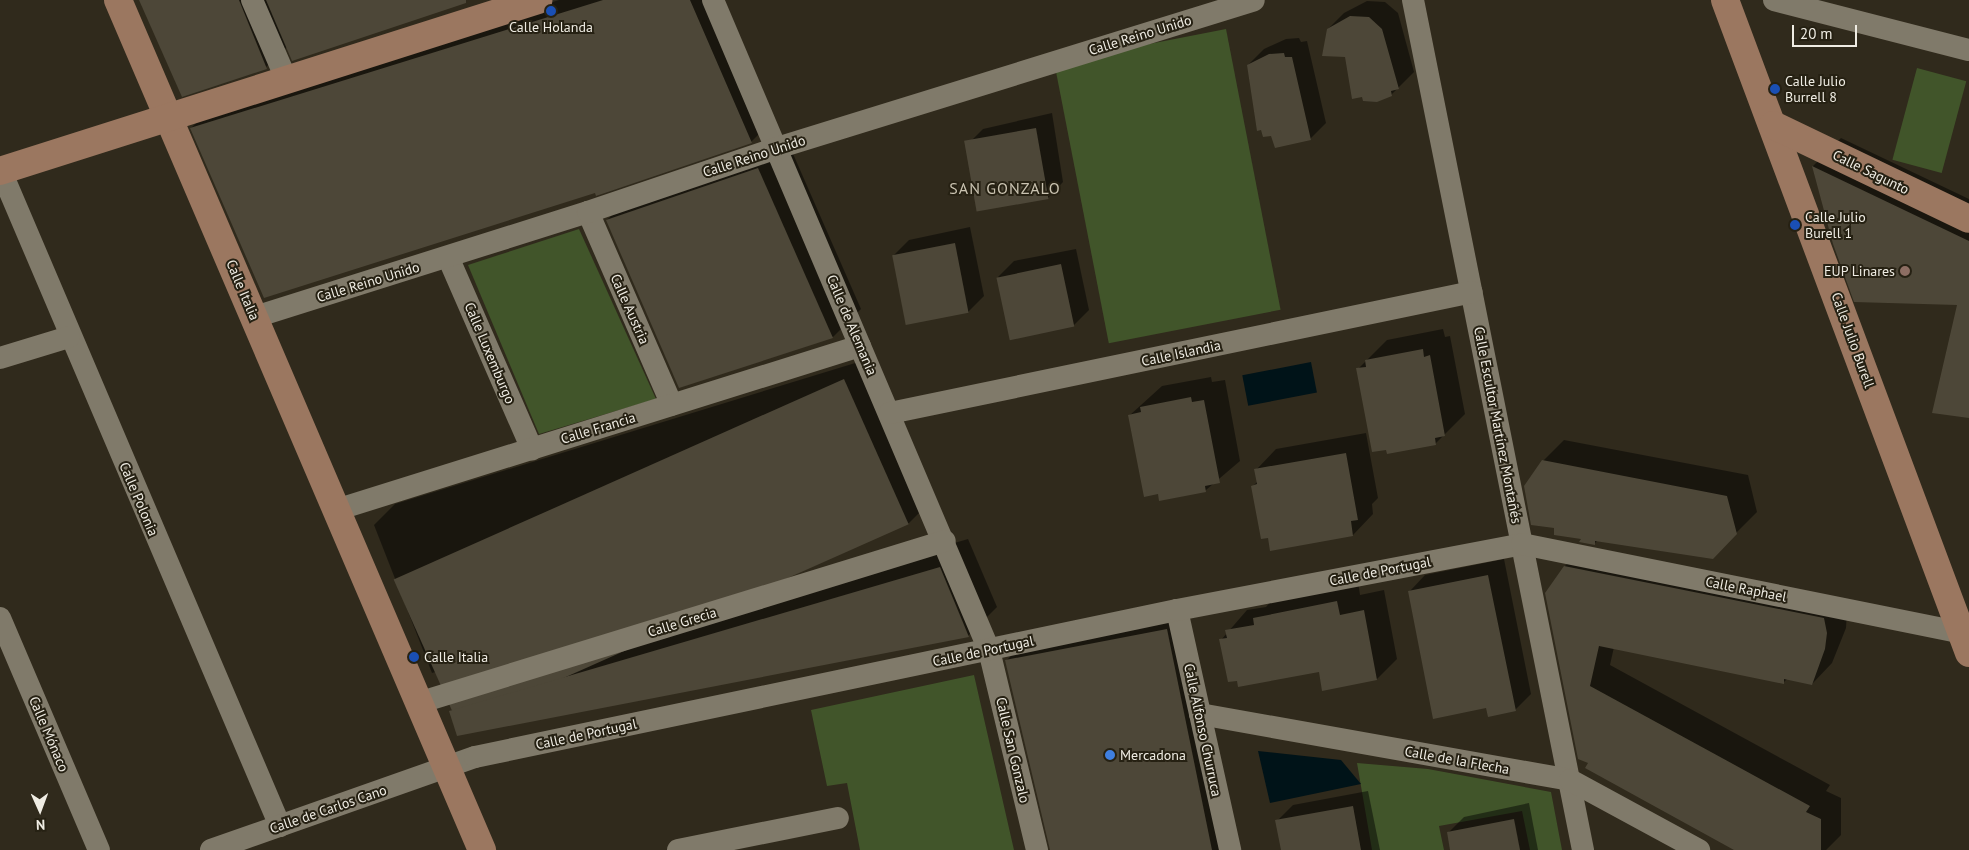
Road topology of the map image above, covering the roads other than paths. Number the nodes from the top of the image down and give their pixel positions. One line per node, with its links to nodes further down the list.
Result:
1 (118, 0): 11 (street, Calle Italia)
2 (252, 0): 10 (street)
3 (713, 0): 13 (street, Calle de Alemania)
4 (1254, 0): 13 (street, Calle Reino Unido)
5 (1413, 0): 18 (street, Calle Escultor Martínez Montañés)
6 (1725, 0): 12 (street, Calle Julio Burell)
7 (1774, 0): 9 (street)
8 (528, 2): 10 (street)
9 (1969, 50)
10 (287, 81): 11 (street)
11 (169, 117): 14 (street); 19 (street, Calle Italia)
12 (1773, 125): 16 (street, Calle Sagunto); 31 (street, Calle Julio Burell)
13 (777, 148): 15 (street, Calle Reino Unido); 21 (street, Calle de Alemania)
14 (0, 171): 20 (street, Calle Polonia)
15 (588, 212): 17 (street, Calle Reino Unido); 23 (street, Calle Austria)
16 (1969, 219)
17 (448, 257): 19 (street, Calle Reino Unido); 25 (street, Calle Luxemburgo)
18 (1472, 292): 24 (street, Calle Islandia); 28 (street, Calle Escultor Martínez Montañés)
19 (255, 317): 26 (street, Calle Italia)
20 (70, 337): 22 (street); 38 (street, Calle Polonia)
21 (860, 346): 23 (street, Calle Francia); 24 (street, Calle de Alemania)
22 (0, 358)
23 (672, 405): 25 (street, Calle Francia)
24 (890, 413): 27 (street, Calle de Alemania)
25 (532, 449): 26 (street, Calle Francia)
26 (336, 510): 33 (street, Calle Italia)
27 (945, 541): 32 (street, Calle de Alemania); 33 (street, Calle Grecia)
28 (1522, 544): 29 (street, Calle de Portugal); 31 (street, Calle Raphael); 36 (street, Calle Escultor Martínez Montañés)
29 (1177, 610): 32 (street, Calle de Portugal); 34 (street, Calle Alfonso Churruca)
30 (0, 618): 39 (street, Calle Mónaco)
31 (1966, 640)
32 (989, 650): 35 (street, Calle de Portugal); 43 (street, Calle San Gonzalo)
33 (418, 704): 35 (street, Calle Italia)
34 (1200, 714): 36 (street, Calle de la Flecha); 44 (street, Calle Alfonso Churruca)
35 (445, 768): 38 (street, Calle de Carlos Cano); 41 (street, Calle Italia)
36 (1570, 780): 45 (street, Calle Escultor Martínez Montañés); 46 (street, Calle de la Flecha)
37 (838, 818): 42 (street)
38 (280, 826): 40 (street, Calle de Carlos Cano)
39 (99, 850)
40 (212, 850)
41 (482, 850)
42 (678, 850)
43 (1036, 850)
44 (1230, 850)
45 (1583, 850)
46 (1699, 850)

